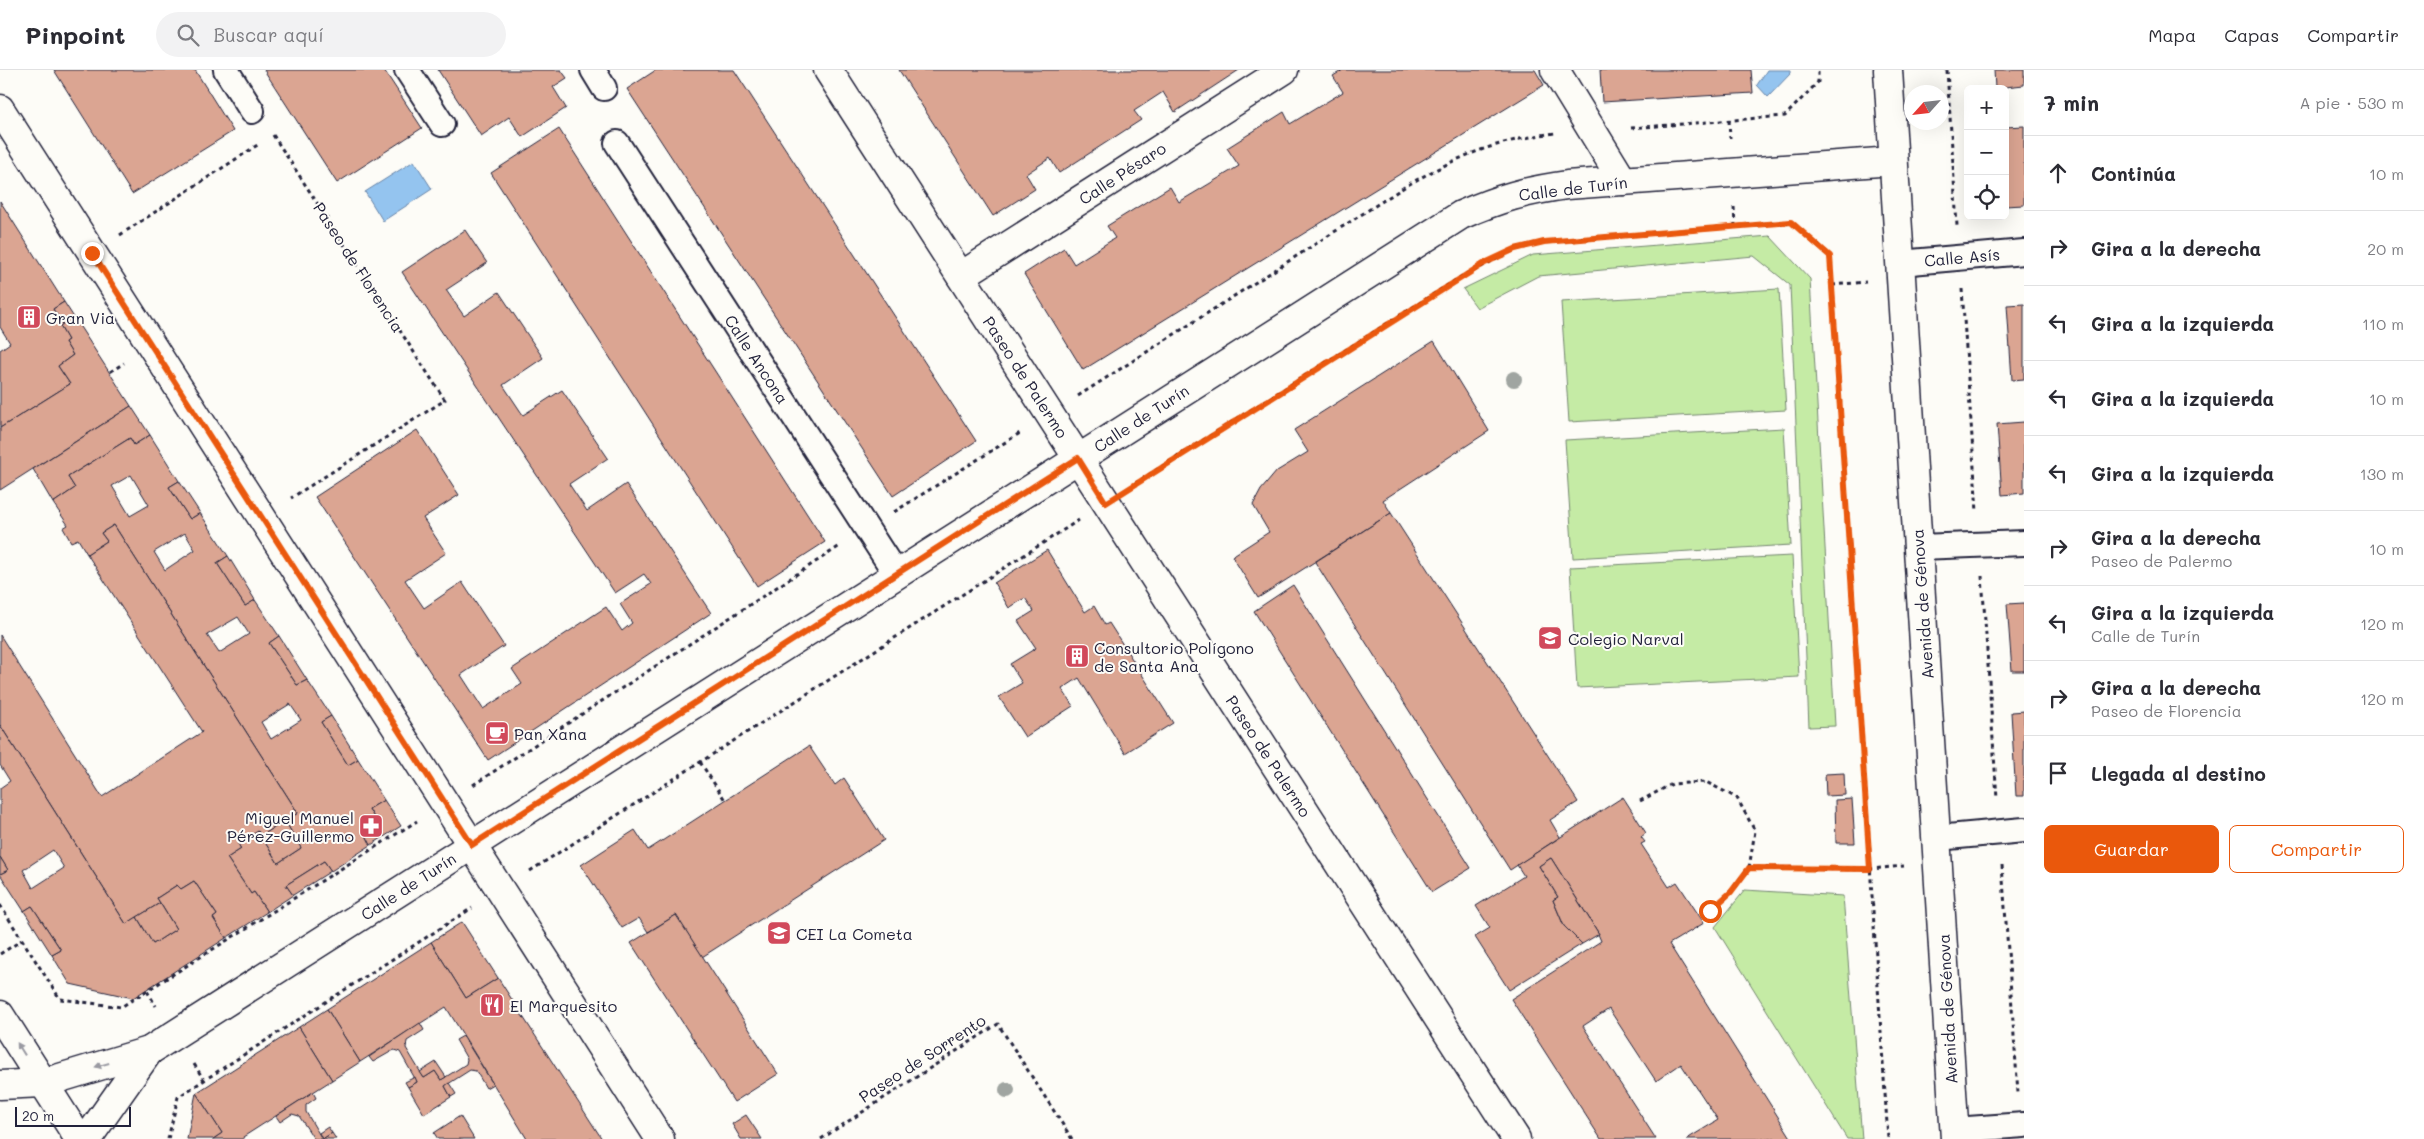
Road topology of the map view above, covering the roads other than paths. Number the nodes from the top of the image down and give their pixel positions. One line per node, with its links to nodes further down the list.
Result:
1 (226, 70): 8 (lane)
2 (408, 70): 9 (lane)
3 (828, 70): 15 (street, Paseo de Palermo)
4 (1284, 70): 15 (street, Calle Pésaro)
5 (1555, 70): 12 (street)
6 (1888, 70): 11 (street, Avenida de Génova)
7 (0, 109): 22 (street)
8 (252, 111)
9 (442, 124)
10 (617, 143): 19 (lane, Calle Ancona)
11 (1894, 162): 12 (street, Calle de Turín); 14 (street, Avenida de Génova)
12 (1622, 181): 16 (street, Calle de Turín)
13 (2024, 252): 14 (lane, Calle Asís)
14 (1900, 263): 18 (street, Avenida de Génova)
15 (961, 276): 16 (street, Paseo de Palermo)
16 (1078, 458): 19 (street, Calle de Turín); 32 (street, Paseo de Palermo)
17 (2024, 543): 18 (lane)
18 (1918, 547): 21 (street, Avenida de Génova)
19 (896, 574): 22 (street, Calle de Turín)
20 (2024, 830): 21 (lane)
21 (1937, 838): 28 (street, Avenida de Génova)
22 (472, 845): 24 (street, Calle de Turín); 31 (street)
23 (0, 1015): 25 (street, one-way to 23)
24 (149, 1051): 25 (street, Calle de Turín, one-way to 25); 30 (street, Calle de Turín)
25 (42, 1083): 26 (street, Calle de Turín); 29 (street)
26 (0, 1085)
27 (2022, 1125): 28 (lane)
28 (1955, 1135)
29 (78, 1139)
30 (87, 1139)
31 (660, 1139)
32 (1516, 1139)

